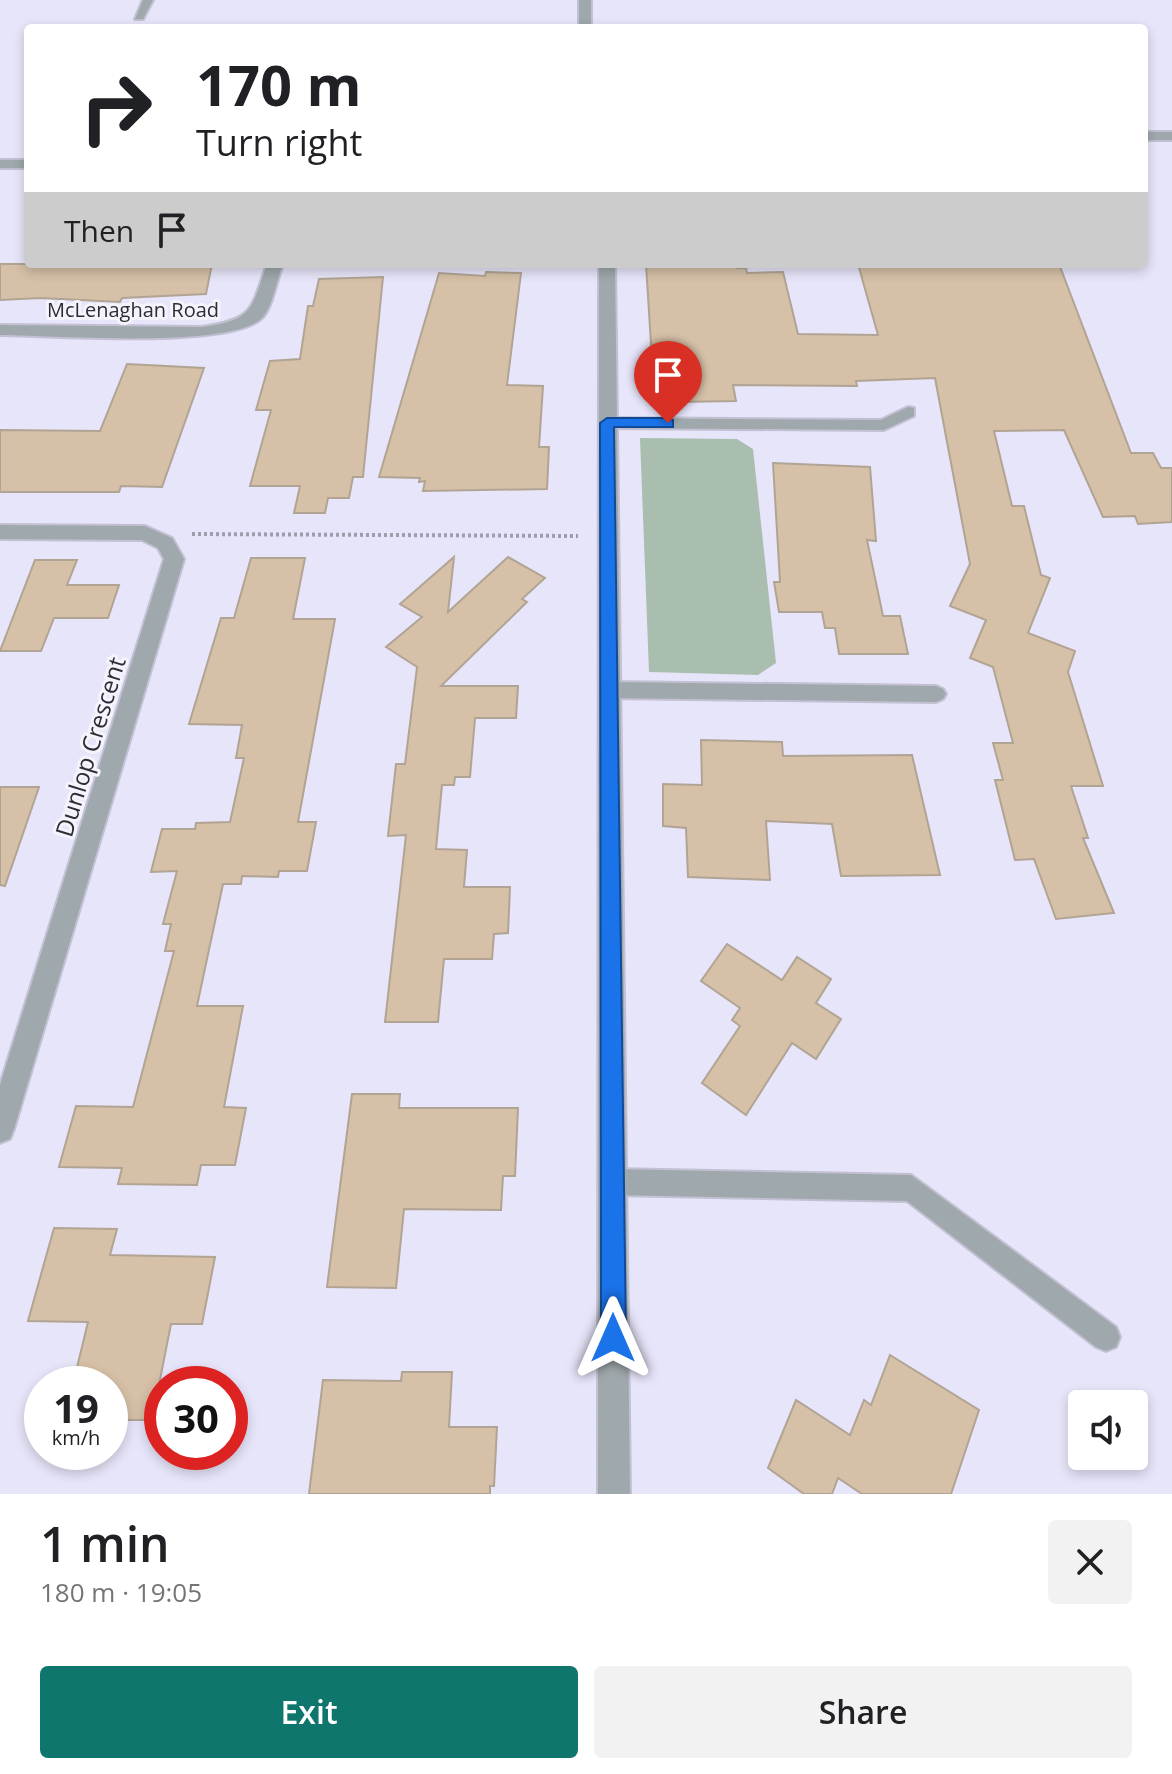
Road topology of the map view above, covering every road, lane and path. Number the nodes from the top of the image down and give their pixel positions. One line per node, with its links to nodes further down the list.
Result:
1 (148, 0): 3 (lane)
2 (585, 0): 4 (street)
3 (139, 17)
4 (585, 24)
5 (1148, 136): 6 (street)
6 (1172, 136)
7 (0, 164): 8 (street)
8 (24, 164)
9 (274, 268): 11 (street, McLenaghan Road)
10 (607, 268): 13 (street)
11 (0, 330)
12 (908, 412): 13 (lane)
13 (607, 423): 17 (street)
14 (0, 532): 19 (street, Dunlop Crescent)
15 (204, 534): 16 (path)
16 (583, 536)
17 (609, 690): 18 (lane); 20 (street)
18 (936, 694)
19 (0, 1129)
20 (612, 1182): 21 (lane); 22 (street)
21 (1106, 1337)
22 (614, 1494)

